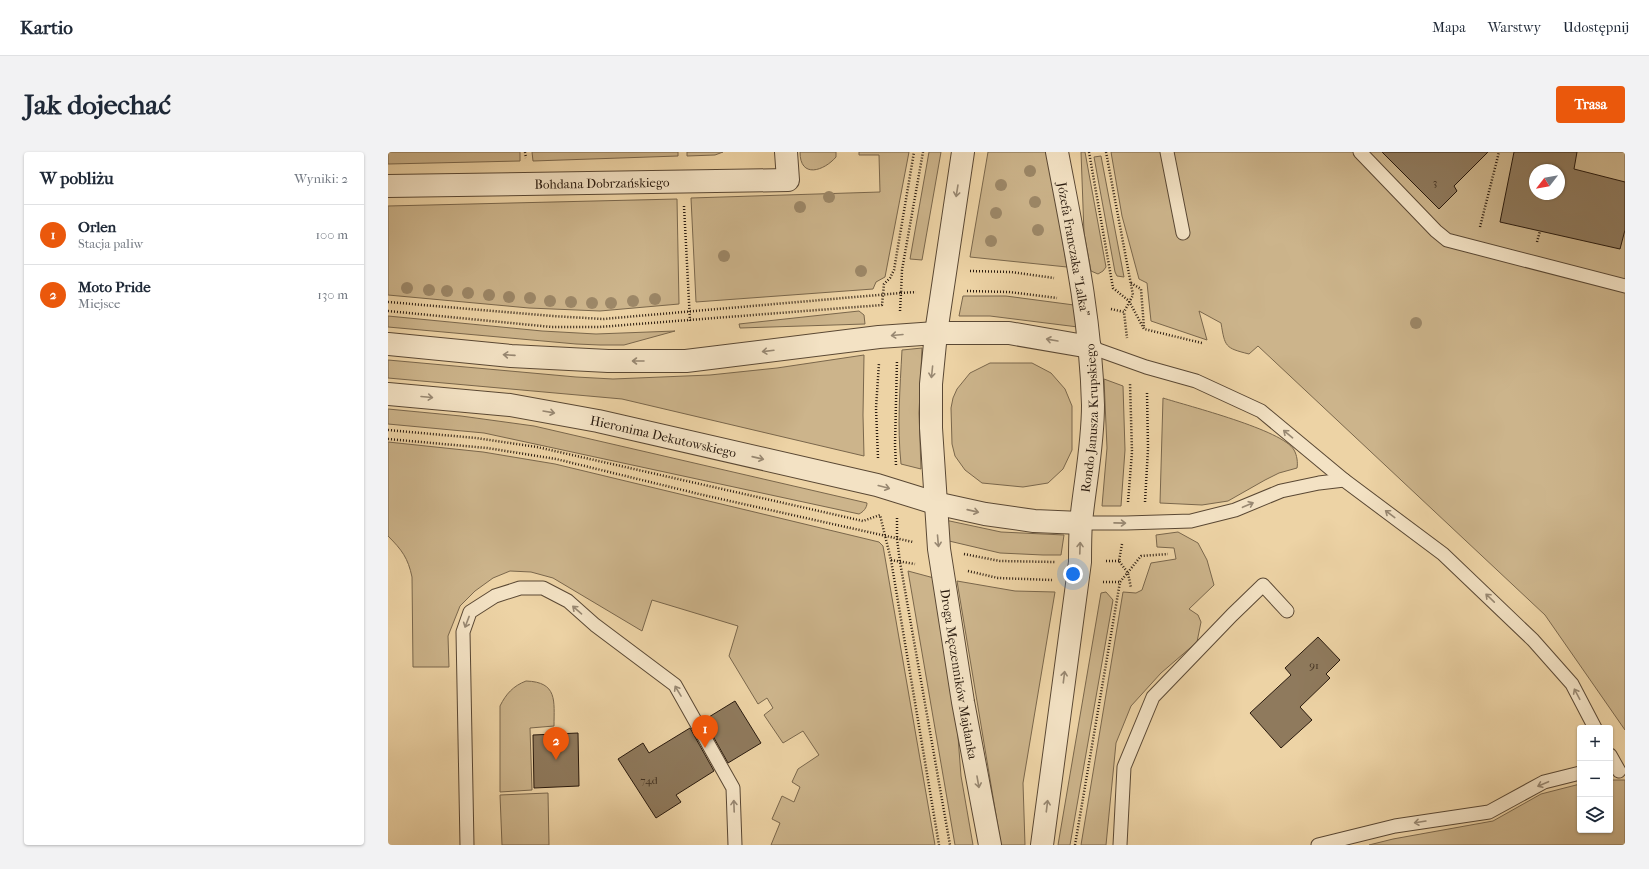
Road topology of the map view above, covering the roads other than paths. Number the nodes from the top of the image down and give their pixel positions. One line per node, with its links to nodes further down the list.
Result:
1 (786, 152): 6 (street, Bohdana Dobrzańskiego)
2 (964, 152): 9 (street, one-way to 9)
3 (1057, 152): 11 (street, Józefa Franczaka "Lalka")
4 (1167, 152): 7 (lane)
5 (1360, 152): 8 (lane)
6 (388, 186)
7 (1183, 234)
8 (1625, 286)
9 (936, 333): 10 (street, one-way to 10); 11 (street, Rondo Janusza Krupskiego, one-way to 9); 14 (street, one-way to 14)
10 (388, 344)
11 (1090, 347): 13 (lane, one-way to 11); 15 (street, Rondo Janusza Krupskiego)
12 (388, 394): 14 (street, Hieronima Dekutowskiego, one-way to 14)
13 (1344, 480): 15 (lane, one-way to 13); 17 (lane, one-way to 13)
14 (935, 502): 15 (street, one-way to 15); 23 (street, Droga Męczenników Majdanka, one-way to 23)
15 (1081, 522): 24 (street, one-way to 15)
16 (1287, 611): 25 (lane)
17 (1593, 725)
18 (1613, 761): 19 (lane)
19 (1618, 772)
20 (1577, 774): 26 (lane, one-way to 26)
21 (467, 845): 22 (lane, one-way to 21)
22 (735, 845)
23 (990, 845)
24 (1042, 845)
25 (1120, 845)
26 (1318, 845)

